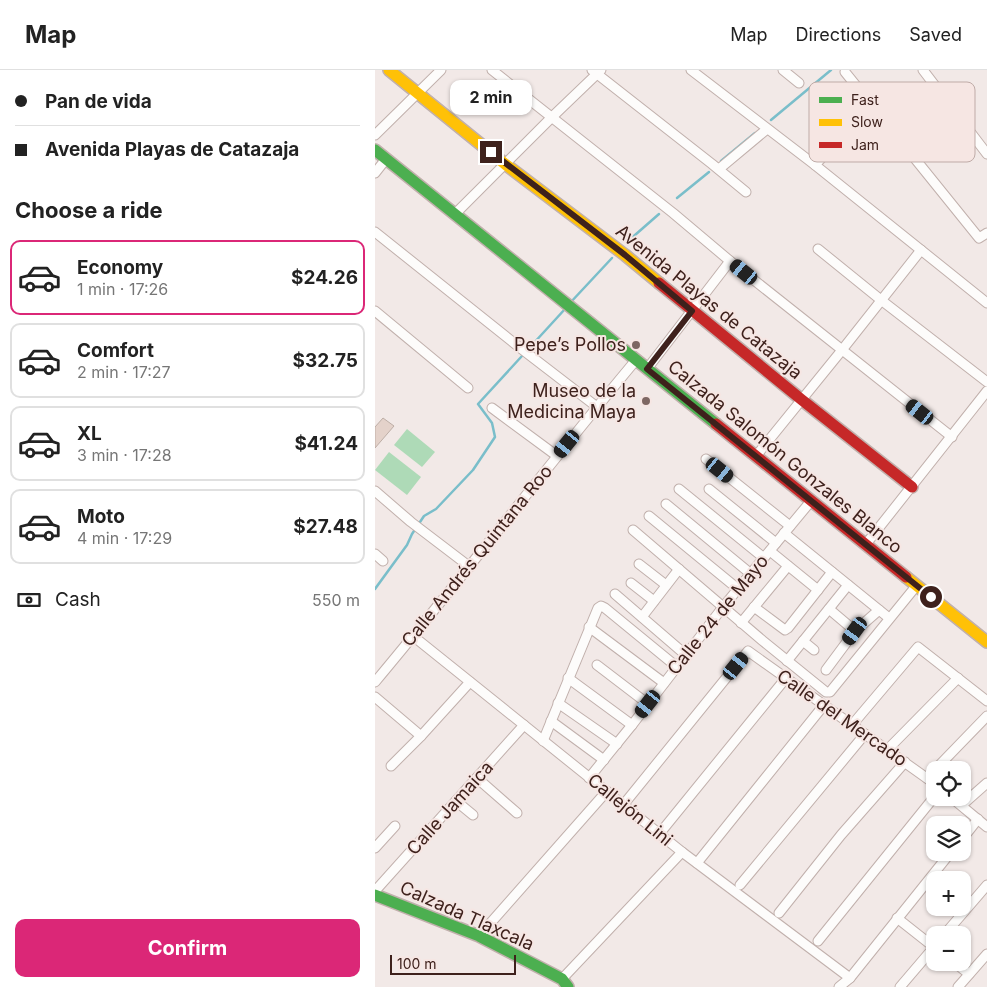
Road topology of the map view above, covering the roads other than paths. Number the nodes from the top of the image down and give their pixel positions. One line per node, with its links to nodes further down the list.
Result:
1 (389, 70): 12 (street, Avenida Playas de Catazaja)
2 (441, 70): 12 (street)
3 (491, 70): 13 (street)
4 (691, 70): 14 (street)
5 (783, 70): 11 (street)
6 (923, 70): 10 (street)
7 (596, 71): 13 (street); 26 (street)
8 (845, 72): 9 (street)
9 (853, 82)
10 (932, 82)
11 (799, 83)
12 (417, 93): 15 (street); 24 (street, Avenida Playas de Catazaja)
13 (551, 118): 24 (street); 34 (street)
14 (767, 129): 20 (street); 26 (street)
15 (375, 135)
16 (975, 138): 18 (street)
17 (375, 150): 19 (street, Calzada Salomón Gonzales Blanco)
18 (987, 154)
19 (386, 159): 27 (street); 29 (street, Calzada Salomón Gonzales Blanco)
20 (809, 160)
21 (811, 162): 25 (street)
22 (818, 162): 25 (street)
23 (918, 162): 31 (street)
24 (505, 164): 29 (street); 38 (street, Avenida Playas de Catazaja)
25 (815, 165): 33 (street)
26 (715, 166): 28 (street)
27 (375, 173)
28 (746, 192)
29 (455, 214): 40 (street, Calzada Salomón Gonzales Blanco)
30 (375, 232): 46 (street)
31 (987, 233)
32 (818, 249): 35 (street)
33 (921, 250): 35 (street); 36 (street)
34 (730, 261): 38 (street); 39 (street)
35 (881, 300): 39 (street); 42 (street)
36 (987, 303)
37 (375, 311): 43 (street)
38 (692, 311): 41 (street); 45 (street, Avenida Playas de Catazaja)
39 (842, 350): 45 (street); 48 (street)
40 (635, 360): 41 (street, Calzada Salomón Gonzales Blanco); 46 (street, Calle Andrés Quintana Roo)
41 (647, 369): 50 (street, Calzada Salomón Gonzales Blanco)
42 (987, 382)
43 (468, 388)
44 (987, 391): 48 (street)
45 (802, 400): 50 (street); 52 (street, Avenida Playas de Catazaja)
46 (597, 406): 49 (street, Calle Andrés Quintana Roo)
47 (493, 408): 49 (street)
48 (952, 437): 52 (street)
49 (557, 456): 66 (street, Calle Andrés Quintana Roo)
50 (756, 456): 56 (street, Calzada Salomón Gonzales Blanco)
51 (706, 459): 60 (street)
52 (912, 487): 61 (street)
53 (679, 489): 62 (street)
54 (709, 489): 62 (street)
55 (375, 491): 66 (street)
56 (811, 501): 60 (street, Calle 24 de Mayo); 61 (street, Calzada Salomón Gonzales Blanco)
57 (666, 504): 70 (street)
58 (649, 516): 75 (street)
59 (633, 530): 68 (street, Calle del Mercado)
60 (787, 530): 62 (street, Calle 24 de Mayo); 69 (street)
61 (866, 544): 74 (street, Calzada Salomón Gonzales Blanco)
62 (770, 550): 67 (street); 70 (street, Calle 24 de Mayo)
63 (375, 554): 64 (street)
64 (383, 561)
65 (639, 564): 72 (street)
66 (470, 566): 88 (street, Calle Andrés Quintana Roo)
67 (788, 566): 76 (street); 80 (street)
68 (679, 569): 72 (street); 79 (street, Calle del Mercado)
69 (832, 572): 73 (street); 76 (street)
70 (751, 574): 75 (street, Calle 24 de Mayo)
71 (631, 583): 78 (street)
72 (666, 585): 78 (street)
73 (848, 585): 81 (street); 82 (street)
74 (917, 585): 84 (street); 90 (street, Calzada Salomón Gonzales Blanco)
75 (738, 589): 79 (street, Calle 24 de Mayo)
76 (818, 590): 80 (street)
77 (615, 594): 83 (street)
78 (653, 601): 83 (street)
79 (723, 607): 85 (street, Calle del Mercado); 92 (street, Calle 24 de Mayo)
80 (754, 607): 85 (street)
81 (829, 609): 87 (street); 89 (street)
82 (879, 610): 84 (street); 87 (street)
83 (642, 617): 92 (street)
84 (889, 618): 93 (street, Calle del Mercado)
85 (741, 622): 93 (street, Calle del Mercado)
86 (589, 627): 95 (street); 97 (street); 102 (street)
87 (855, 631): 96 (street)
88 (413, 636): 100 (street, Calle Andrés Quintana Roo); 101 (street, Callejón Lini)
89 (803, 641): 91 (street); 93 (street)
90 (987, 642)
91 (814, 650)
92 (687, 656): 95 (street, Calle 24 de Mayo)
93 (787, 661)
94 (597, 665): 106 (street)
95 (677, 667): 102 (street, Calle 24 de Mayo)
96 (826, 670)
97 (568, 678): 105 (street); 111 (street)
98 (786, 678): 107 (street, Calle del Mercado); 129 (street, Calle del Mercado); 138 (street)
99 (958, 678): 104 (street); 112 (street); 117 (street)
100 (375, 682)
101 (470, 682): 110 (street, Callejón Lini); 114 (street)
102 (665, 683): 106 (street, Calle 24 de Mayo)
103 (375, 697): 114 (street)
104 (987, 700)
105 (559, 703): 109 (street); 116 (street)
106 (648, 704): 111 (street, Calle 24 de Mayo)
107 (824, 705): 112 (street, Calle del Mercado); 142 (street)
108 (987, 716): 119 (street)
109 (551, 721): 115 (street); 118 (street)
110 (524, 725): 115 (street, Callejón Lini); 123 (street, Calle Jamaica)
111 (632, 725): 116 (street, Calle 24 de Mayo)
112 (852, 725): 113 (street, Calle del Mercado)
113 (865, 734): 117 (street, Calle del Mercado); 144 (street)
114 (421, 736): 121 (street)
115 (543, 740): 124 (street, Callejón Lini)
116 (617, 744): 118 (street, Calle 24 de Mayo)
117 (887, 750): 120 (street, Calle del Mercado)
118 (604, 760): 124 (street, Calle 24 de Mayo)
119 (943, 761)
120 (905, 762): 122 (street, Calle del Mercado); 146 (street)
121 (391, 766)
122 (926, 777)
123 (477, 778): 128 (street, Calle Jamaica); 132 (street)
124 (589, 778): 126 (street, Callejón Lini)
125 (987, 783): 127 (street)
126 (607, 791): 129 (street, Callejón Lini); 149 (street)
127 (971, 797)
128 (456, 801): 133 (street); 145 (street, Calle Jamaica)
129 (624, 804): 138 (street, Callejón Lini)
130 (927, 806): 151 (street)
131 (963, 806): 134 (street)
132 (517, 813)
133 (473, 815)
134 (978, 819): 136 (street); 137 (street)
135 (395, 826): 139 (street)
136 (987, 827)
137 (971, 828)
138 (660, 833): 140 (street, Callejón Lini)
139 (375, 848)
140 (682, 852): 142 (street, Callejón Lini); 157 (street)
141 (944, 861): 147 (street)
142 (697, 863): 156 (street, Callejón Lini)
143 (987, 885): 148 (street)
144 (740, 886)
145 (375, 893): 149 (street, Calzada Tlaxcala)
146 (779, 913)
147 (897, 918): 150 (street); 156 (street)
148 (952, 926)
149 (479, 936): 157 (street, Calzada Tlaxcala)
150 (926, 940)
151 (818, 941)
152 (987, 954): 155 (street)
153 (926, 957): 159 (street)
154 (965, 971): 155 (street)
155 (969, 974): 160 (street)
156 (850, 978): 158 (street)
157 (565, 983)
158 (839, 987)
159 (900, 987)
160 (958, 987)

